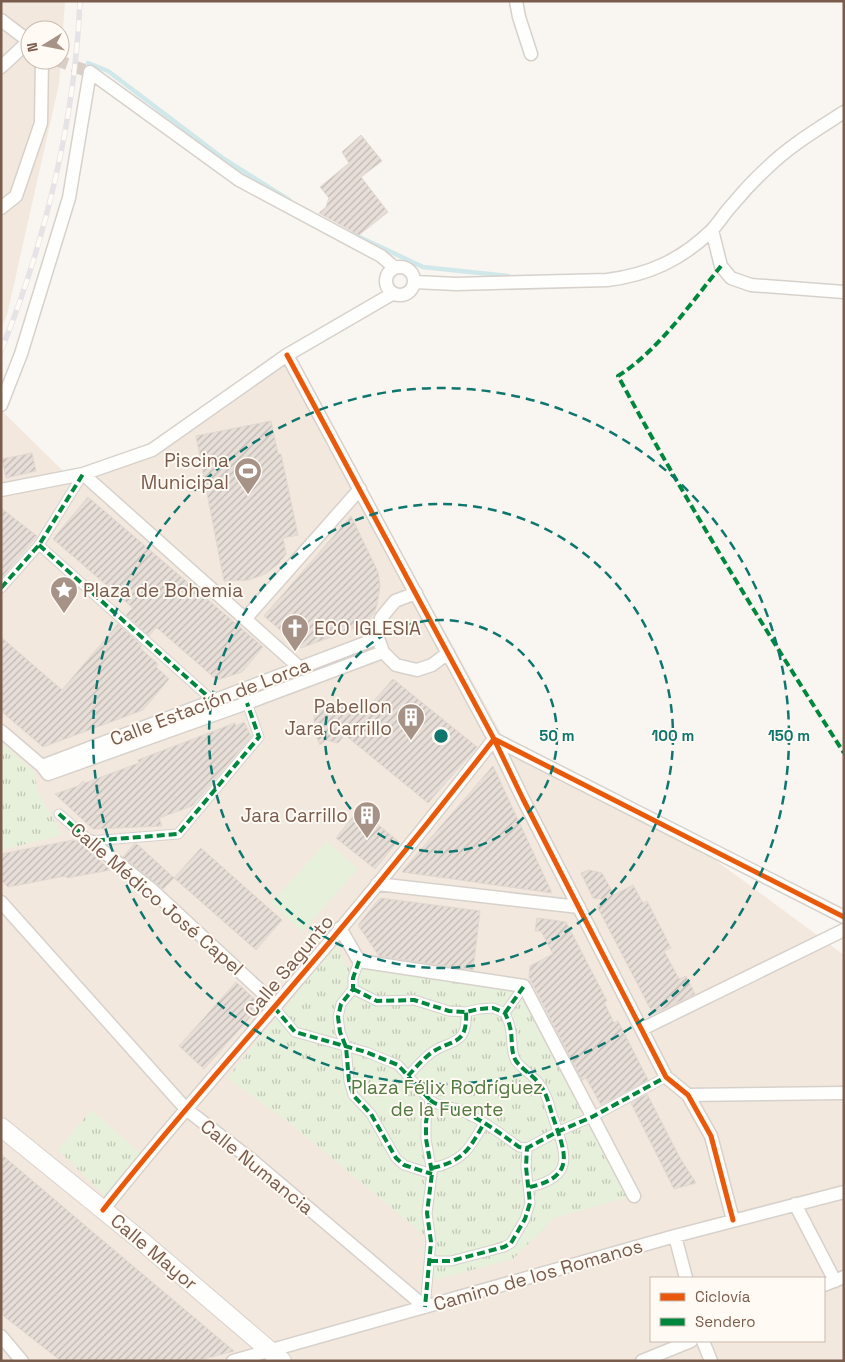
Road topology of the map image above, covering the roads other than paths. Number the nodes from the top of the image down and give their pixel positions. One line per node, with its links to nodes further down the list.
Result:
1 (516, 1): 5 (street)
2 (1, 20): 3 (street)
3 (20, 35)
4 (20, 50): 6 (street)
5 (531, 54)
6 (1, 67)
7 (42, 70): 9 (street)
8 (844, 112): 10 (street)
9 (1, 208)
10 (712, 230): 12 (street); 13 (street)
11 (394, 268): 12 (street); 14 (street); 16 (street)
12 (415, 282): 14 (street)
13 (844, 292)
14 (392, 294): 15 (street)
15 (287, 355): 17 (street); 18 (street)
16 (1, 404)
17 (84, 474): 19 (street); 20 (street); 23 (street)
18 (360, 489): 22 (street); 23 (street)
19 (1, 490)
20 (40, 545): 21 (street); 28 (street)
21 (1, 588)
22 (416, 593): 24 (street); 26 (street)
23 (246, 618): 27 (street)
24 (378, 638): 25 (street); 27 (street, Calle Estación de Lorca)
25 (383, 652): 26 (street); 29 (street, Calle Estación de Lorca)
26 (448, 653): 31 (street)
27 (300, 668): 28 (street, Calle Estación de Lorca)
28 (213, 701): 32 (street, Calle Estación de Lorca)
29 (247, 703): 32 (street, Calle Estación de Lorca); 34 (street)
30 (1, 731): 32 (street)
31 (494, 738): 35 (street, Calle Sagunto); 37 (street); 38 (street)
32 (45, 770)
33 (59, 814): 34 (street, Calle Médico José Capel)
34 (90, 841): 44 (street, Calle Médico José Capel)
35 (377, 884): 37 (street); 39 (street, Calle Sagunto)
36 (1, 902): 54 (street, Calle Numancia)
37 (579, 907): 47 (street)
38 (844, 917)
39 (340, 928): 41 (street); 44 (street, Calle Sagunto)
40 (844, 930): 47 (street)
41 (359, 961): 42 (street); 43 (street)
42 (524, 986): 46 (street); 55 (street)
43 (352, 989): 45 (street); 48 (street)
44 (275, 1006): 48 (street); 54 (street, Calle Sagunto)
45 (466, 1012): 46 (street); 49 (street)
46 (505, 1013): 58 (street)
47 (642, 1029): 50 (street)
48 (346, 1047): 49 (street); 60 (street)
49 (408, 1076): 53 (street)
50 (666, 1077): 52 (street); 55 (street)
51 (844, 1093): 52 (street)
52 (688, 1095): 66 (street)
53 (430, 1100): 56 (street); 60 (street)
54 (186, 1109): 65 (street, Calle Sagunto); 71 (street, Calle Numancia)
55 (592, 1117): 58 (street); 63 (street)
56 (484, 1123): 59 (street); 60 (street)
57 (1, 1127): 65 (main road, Calle Mayor)
58 (558, 1132): 59 (street); 61 (street)
59 (527, 1148): 61 (street)
60 (432, 1171): 68 (street)
61 (530, 1187): 68 (street)
62 (844, 1192): 64 (street, Camino de los Romanos)
63 (634, 1196)
64 (795, 1204): 66 (street, Camino de los Romanos); 70 (street)
65 (103, 1210): 75 (main road, Calle Mayor)
66 (733, 1220): 67 (street, Camino de los Romanos)
67 (675, 1236): 69 (street); 71 (street, Camino de los Romanos)
68 (430, 1261): 71 (street)
69 (686, 1277)
70 (834, 1281)
71 (425, 1307): 75 (street, Camino de los Romanos)
72 (1, 1336): 76 (street)
73 (689, 1342): 78 (street)
74 (702, 1342): 79 (street)
75 (276, 1356): 77 (street, Camino de los Romanos)
76 (22, 1361)
77 (233, 1361)
78 (642, 1361)
79 (711, 1361)

